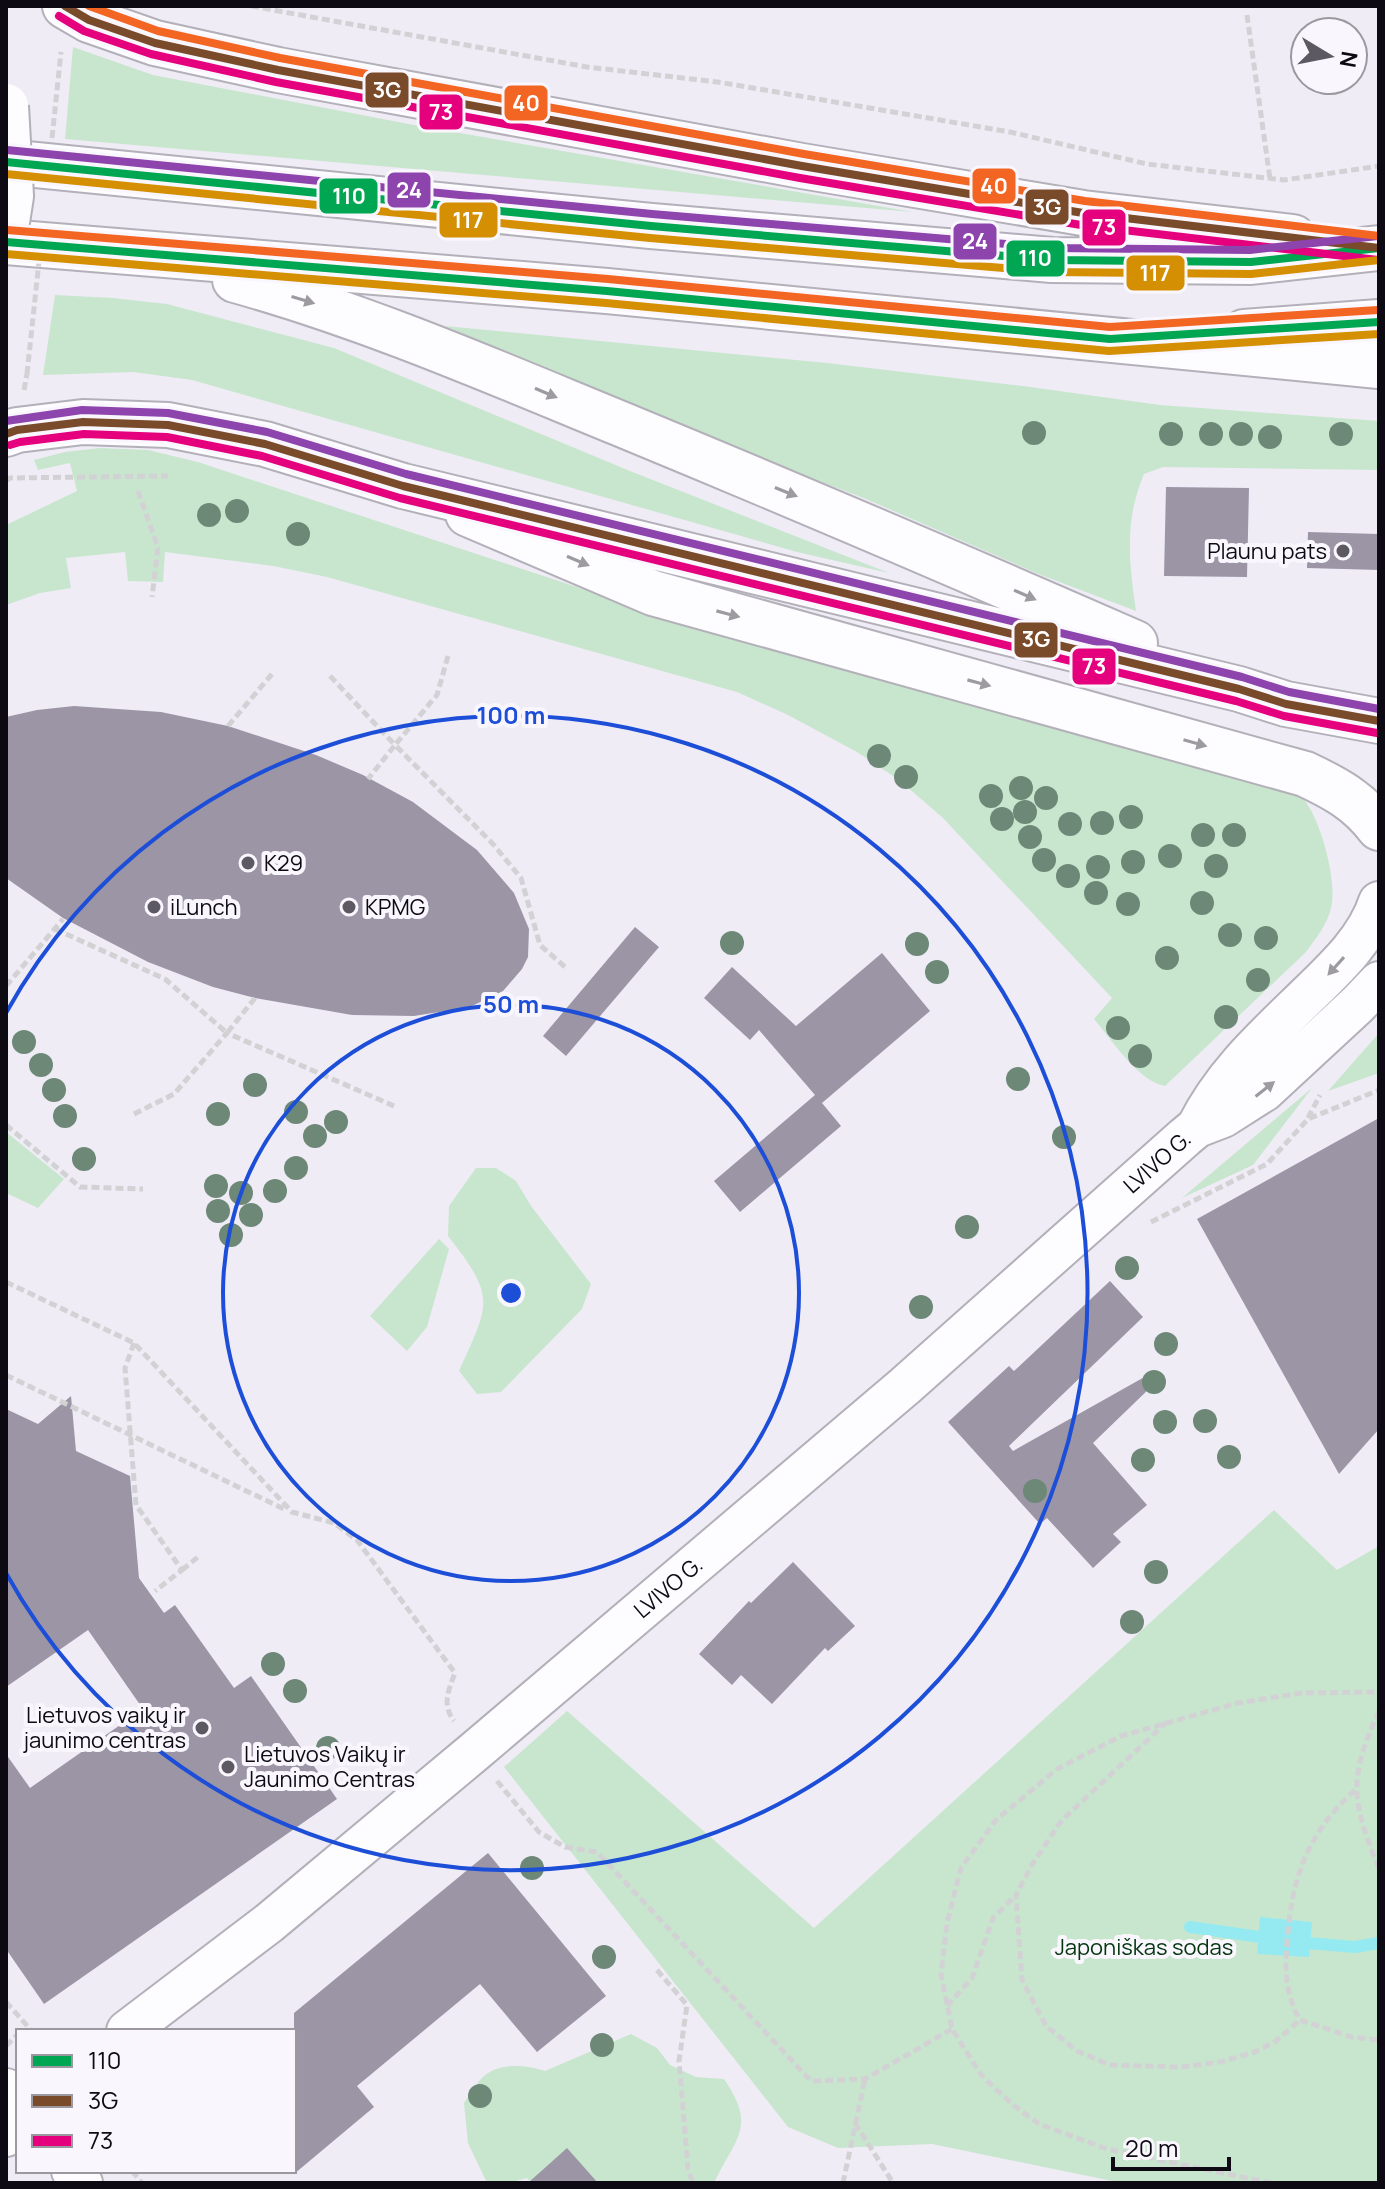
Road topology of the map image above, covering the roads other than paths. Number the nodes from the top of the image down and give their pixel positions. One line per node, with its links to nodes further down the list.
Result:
1 (65, 6): 7 (main road)
2 (6, 106): 4 (main road, bridge)
3 (6, 162): 7 (main road)
4 (6, 228)
5 (6, 242): 6 (main road)
6 (63, 247): 9 (main road); 13 (main road, one-way to 13)
7 (1379, 248)
8 (1379, 322): 9 (main road)
9 (1110, 339): 10 (main road)
10 (1379, 366)
11 (6, 434): 12 (main road)
12 (403, 486): 13 (main road); 15 (main road, one-way to 15)
13 (1239, 689): 14 (main road)
14 (1379, 721)
15 (1379, 828)
16 (1379, 902): 18 (street, LVIVO G., one-way to 18)
17 (1379, 982): 18 (street, LVIVO G., one-way to 17)
18 (1197, 1127): 19 (street, LVIVO G.)
19 (130, 2029)

